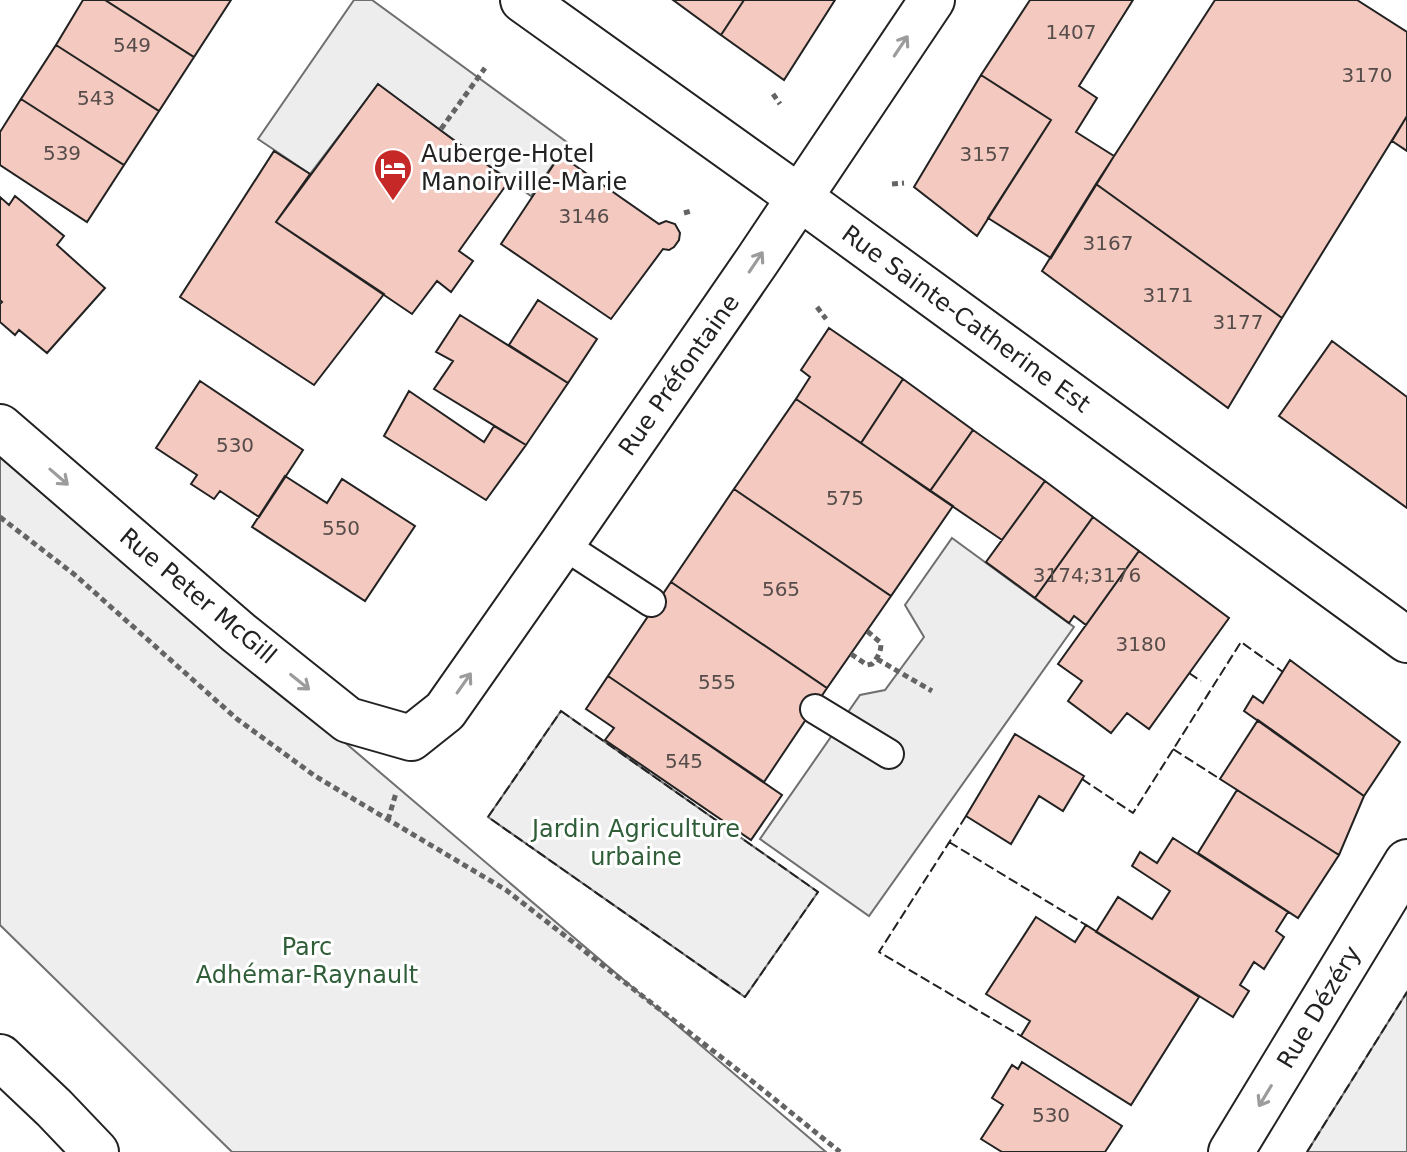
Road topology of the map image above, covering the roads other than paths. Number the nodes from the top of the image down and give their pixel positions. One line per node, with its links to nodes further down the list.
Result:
1 (523, 0): 3 (street, Rue Sainte-Catherine Est)
2 (932, 0): 3 (street, Rue Préfontaine, one-way to 2)
3 (800, 198): 5 (street, Rue Préfontaine, one-way to 3); 7 (street, Rue Sainte-Catherine Est)
4 (0, 427): 9 (street, Rue Peter McGill, one-way to 9)
5 (562, 544): 6 (lane); 9 (street, Rue Préfontaine, one-way to 5)
6 (651, 602)
7 (1407, 640)
8 (815, 709): 10 (lane)
9 (411, 738)
10 (889, 754)
11 (1407, 862): 14 (street, Rue Dézéry, one-way to 14)
12 (0, 1057): 13 (street)
13 (96, 1152)
14 (1231, 1152)

